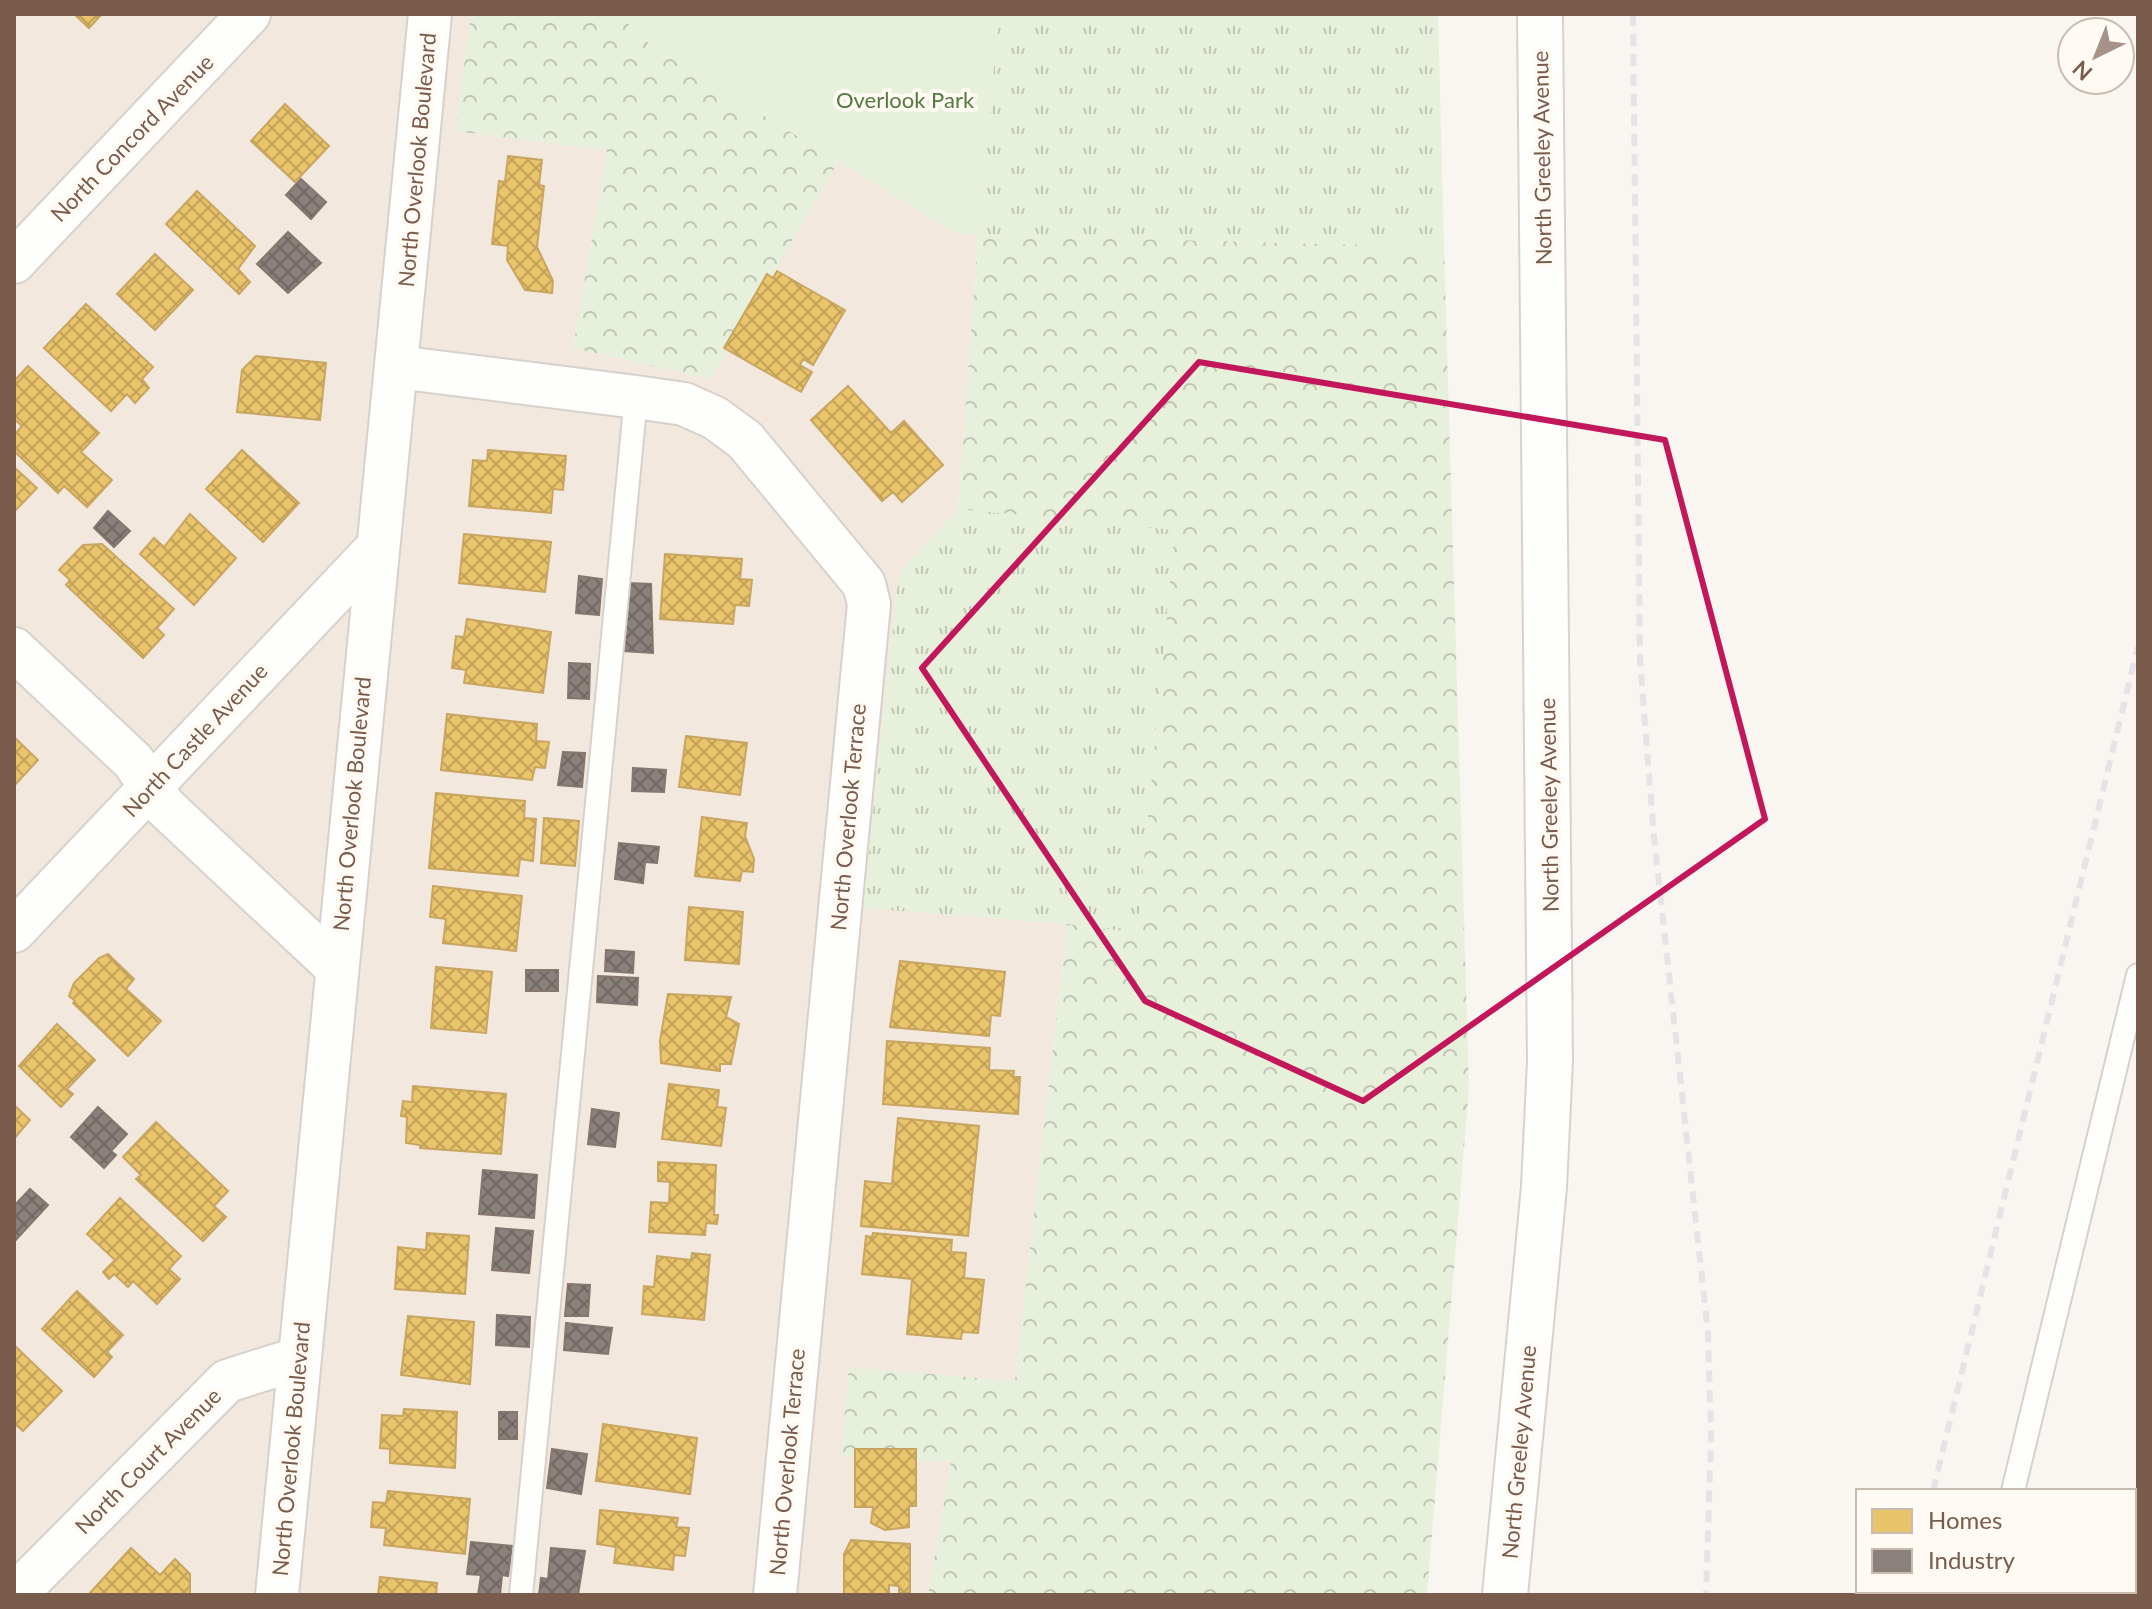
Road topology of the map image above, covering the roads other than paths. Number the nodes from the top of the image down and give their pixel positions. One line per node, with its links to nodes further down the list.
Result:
1 (249, 14): 4 (street, North Concord Avenue)
2 (430, 14): 5 (street, North Overlook Boulevard)
3 (1540, 14): 19 (main road, North Greeley Avenue)
4 (14, 262)
5 (397, 367): 6 (street, North Overlook Terrace); 7 (street, North Overlook Boulevard)
6 (636, 397): 17 (lane); 18 (street, North Overlook Terrace)
7 (376, 549): 9 (street, North Castle Avenue); 11 (street, North Overlook Boulevard)
8 (14, 649): 9 (street)
9 (150, 787): 10 (street, North Castle Avenue); 11 (street)
10 (14, 931)
11 (337, 968): 13 (street, North Overlook Boulevard)
12 (2138, 975): 14 (lane)
13 (300, 1358): 15 (street, North Court Avenue); 16 (street, North Overlook Boulevard)
14 (2013, 1489)
15 (15, 1595)
16 (277, 1595)
17 (521, 1595)
18 (775, 1595)
19 (1505, 1595)

